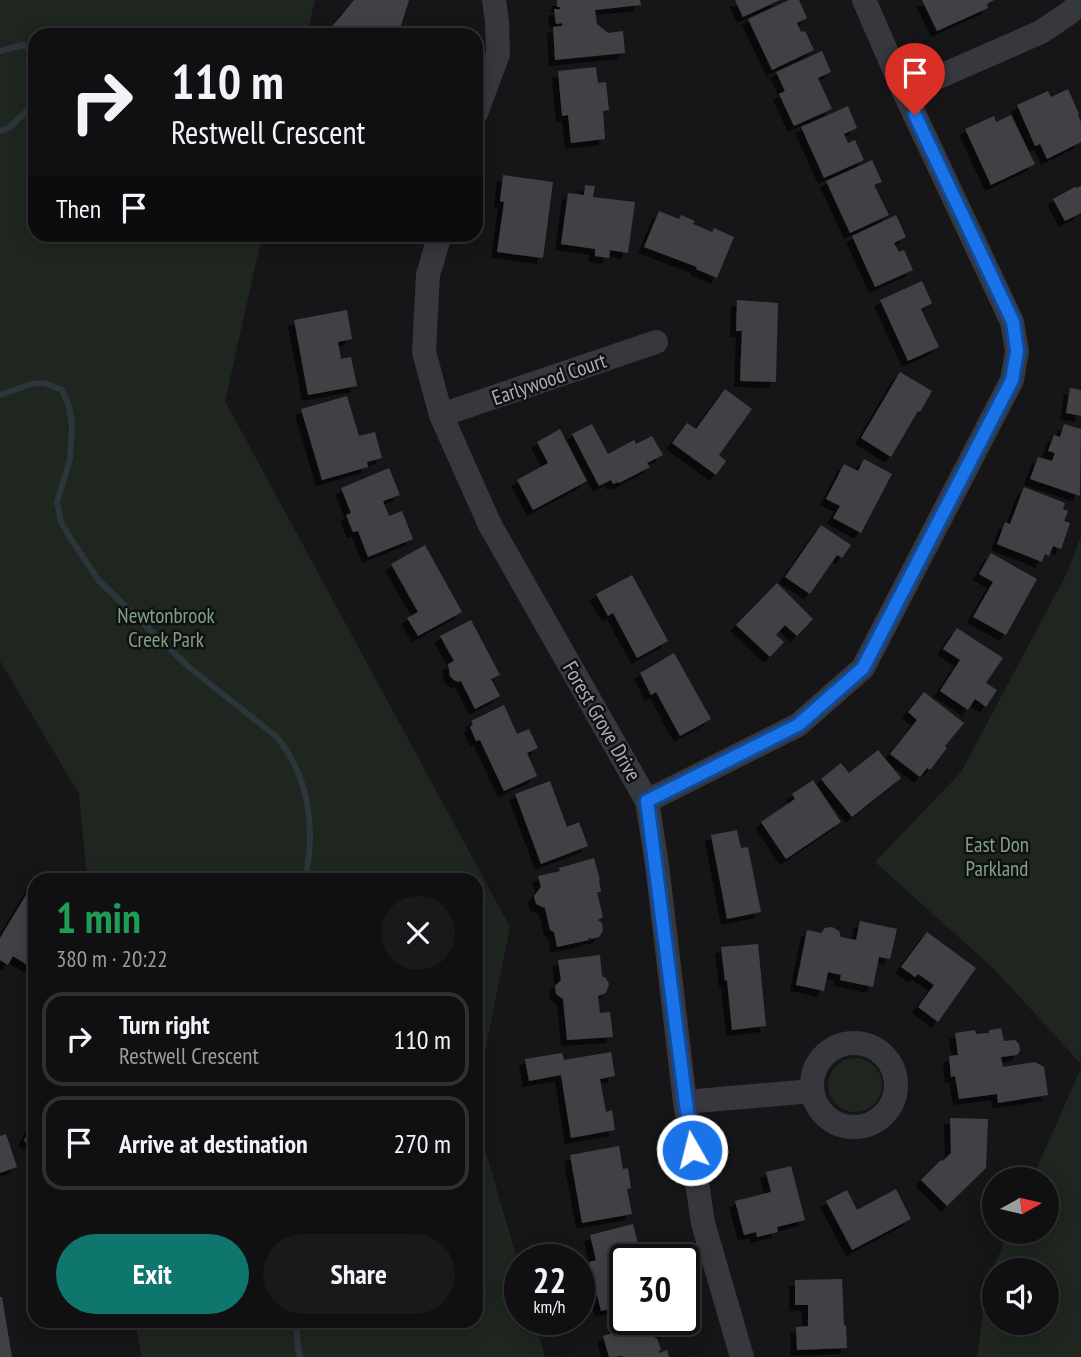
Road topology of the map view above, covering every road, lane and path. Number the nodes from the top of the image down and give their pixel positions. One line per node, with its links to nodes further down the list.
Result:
1 (494, 0): 5 (street)
2 (864, 0): 4 (street)
3 (1081, 2): 4 (street)
4 (904, 92): 9 (street)
5 (483, 94)
6 (438, 242): 8 (street, Forest Grove Drive)
7 (656, 342): 8 (street, Earlywood Court)
8 (441, 415): 9 (street, Forest Grove Drive)
9 (647, 801): 11 (street, Forest Grove Drive)
10 (812, 1091): 11 (street)
11 (685, 1102): 12 (street, Forest Grove Drive)
12 (742, 1357)

